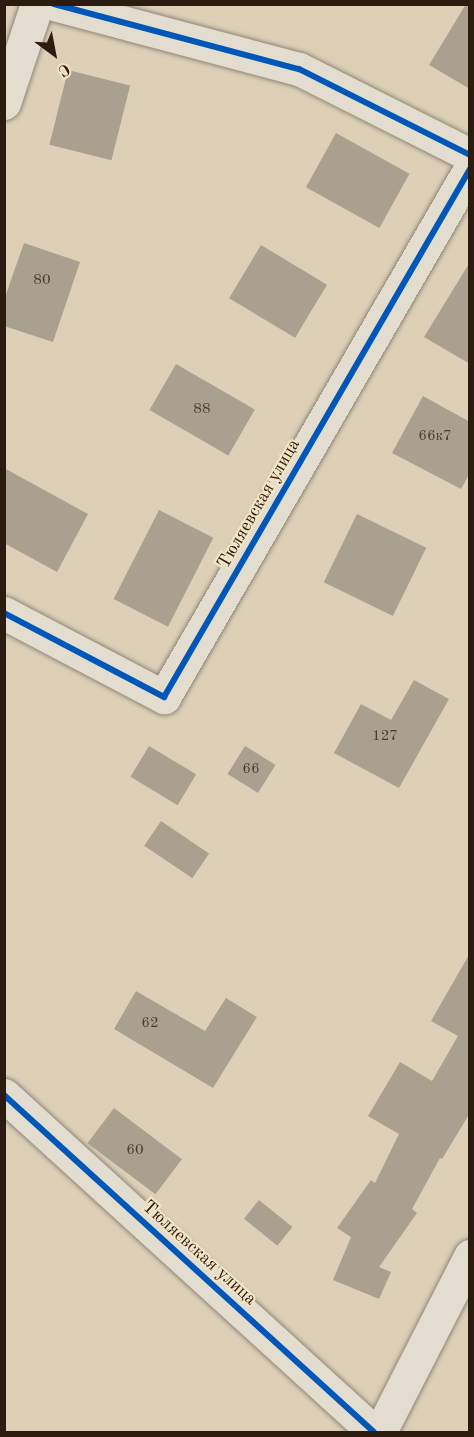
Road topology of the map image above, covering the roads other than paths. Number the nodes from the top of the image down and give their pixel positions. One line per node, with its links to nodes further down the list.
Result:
1 (37, 4): 3 (street)
2 (54, 4): 4 (street)
3 (4, 103)
4 (470, 155)
5 (470, 169): 6 (street, Тюляевская улица)
6 (4, 613)
7 (4, 1095): 9 (street, Тюляевская улица)
8 (470, 1256): 10 (street)
9 (374, 1432)
10 (380, 1432)

